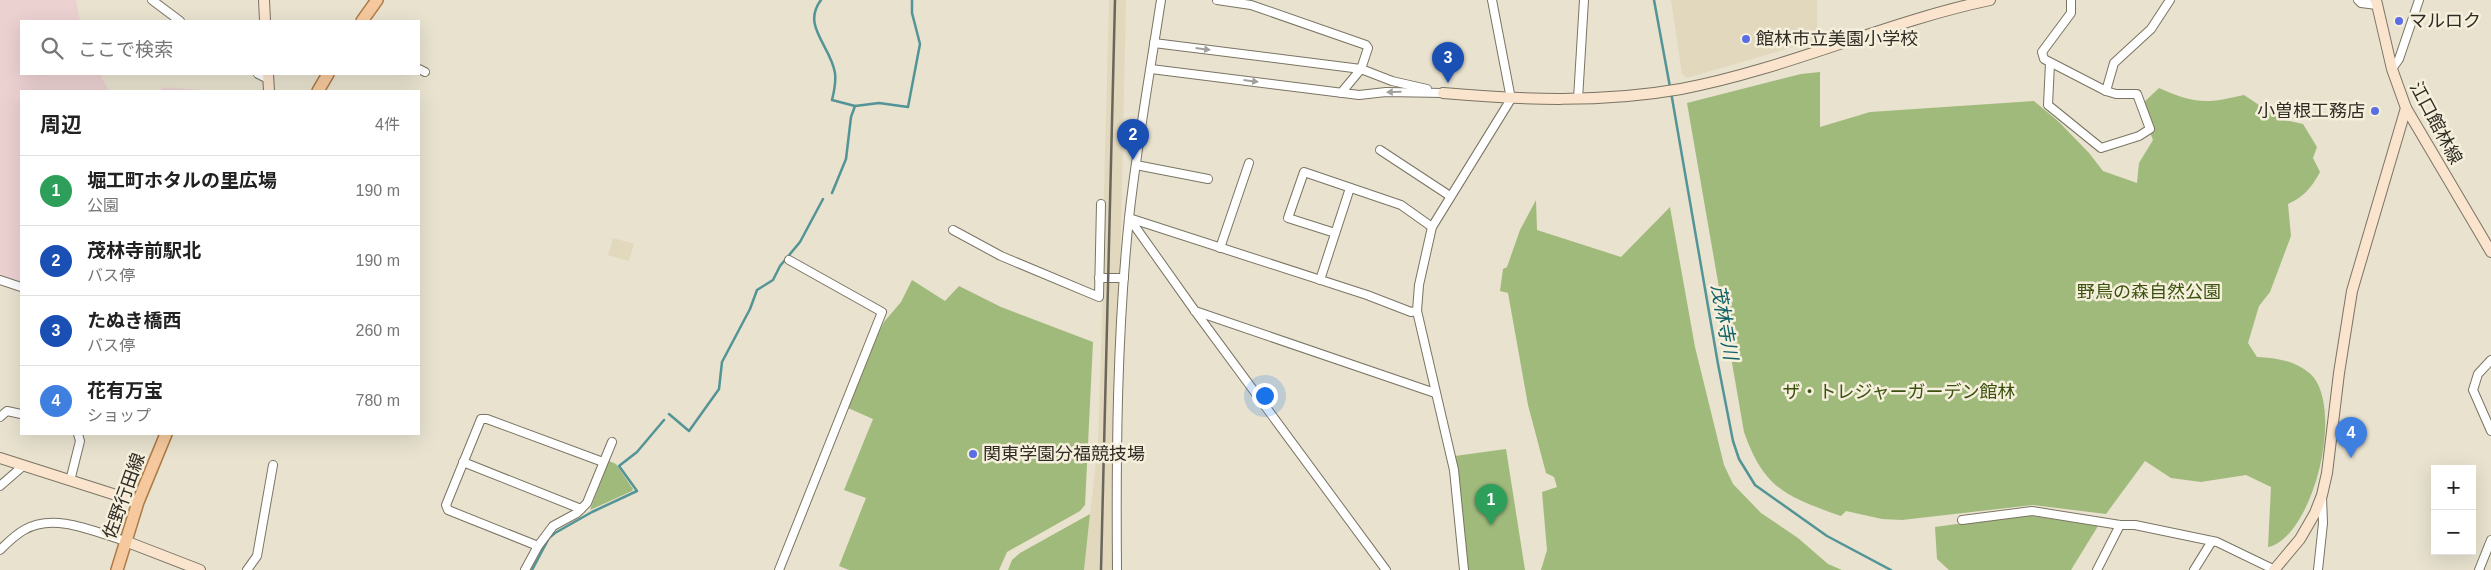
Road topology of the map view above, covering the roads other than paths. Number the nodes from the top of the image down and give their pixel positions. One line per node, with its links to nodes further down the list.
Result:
1 (152, 0): 16 (street)
2 (264, 0): 17 (street)
3 (377, 0): 18 (main road)
4 (1161, 0): 19 (street)
5 (1217, 0): 22 (street)
6 (1492, 0): 31 (street)
7 (1584, 0): 32 (street)
8 (1949, 0): 15 (street)
9 (1990, 0): 15 (street)
10 (2071, 0): 20 (street)
11 (2170, 0): 28 (street)
12 (2358, 0): 14 (street)
13 (2419, 0): 23 (street)
14 (2377, 3): 23 (street, 江口館林線)
15 (1955, 9): 32 (street)
16 (179, 20)
17 (265, 20)
18 (363, 20)
19 (1154, 43): 21 (street); 22 (street, one-way to 22)
20 (2050, 63): 28 (street); 28 (street)
21 (1151, 69): 29 (street, one-way to 29); 36 (street)
22 (1360, 69): 29 (street); 30 (street)
23 (2392, 69): 33 (street, 江口館林線)
24 (327, 75): 27 (main road)
25 (268, 76): 26 (street)
26 (269, 90)
27 (319, 90)
28 (2106, 91)
29 (1341, 93): 30 (street, one-way to 29)
30 (1443, 93): 31 (street)
31 (1511, 99): 32 (street); 39 (street)
32 (1578, 100)
33 (2406, 108): 46 (street, 江口館林線); 70 (street)
34 (1380, 150): 39 (street)
35 (1249, 163): 45 (street)
36 (1136, 165): 37 (street); 41 (street)
37 (1208, 179)
38 (1350, 188): 42 (street); 44 (street); 44 (street)
39 (1450, 196): 42 (street)
40 (1100, 204): 48 (street)
41 (1129, 218): 45 (street); 49 (street); 53 (street)
42 (1432, 227): 54 (street)
43 (953, 230): 48 (street)
44 (1335, 233): 51 (street)
45 (1220, 248): 51 (street)
46 (2491, 252)
47 (789, 260): 84 (street)
48 (1098, 278): 49 (street)
49 (1124, 278): 85 (street)
50 (0, 280): 52 (street)
51 (1320, 280): 54 (street)
52 (20, 287)
53 (1195, 311): 56 (street); 86 (street)
54 (1417, 311): 56 (street)
55 (2491, 360): 59 (street)
56 (1435, 393): 87 (street)
57 (20, 414): 58 (street)
58 (0, 417)
59 (2491, 431)
60 (78, 435): 68 (street)
61 (166, 435): 71 (main road, 佐野行田線)
62 (612, 442): 65 (street)
63 (0, 458): 67 (street)
64 (463, 462): 65 (street); 72 (street); 78 (street)
65 (603, 462): 72 (street)
66 (273, 465): 82 (street)
67 (24, 466): 68 (street); 69 (street)
68 (70, 481): 71 (street)
69 (0, 486)
70 (2322, 495): 90 (street); 91 (street)
71 (138, 502): 76 (main road, 佐野行田線)
72 (581, 509): 78 (street)
73 (1962, 520): 74 (street)
74 (2120, 525): 77 (street); 88 (street)
75 (2491, 540): 92 (street)
76 (126, 541): 79 (street); 80 (main road, 佐野行田線); 81 (street)
77 (2212, 541): 89 (street); 90 (street)
78 (538, 546): 83 (street)
79 (0, 550)
80 (117, 570)
81 (200, 570)
82 (247, 570)
83 (525, 570)
84 (779, 570)
85 (1117, 570)
86 (1386, 570)
87 (1464, 570)
88 (2097, 570)
89 (2194, 570)
90 (2275, 570)
91 (2318, 570)
92 (2479, 570)

